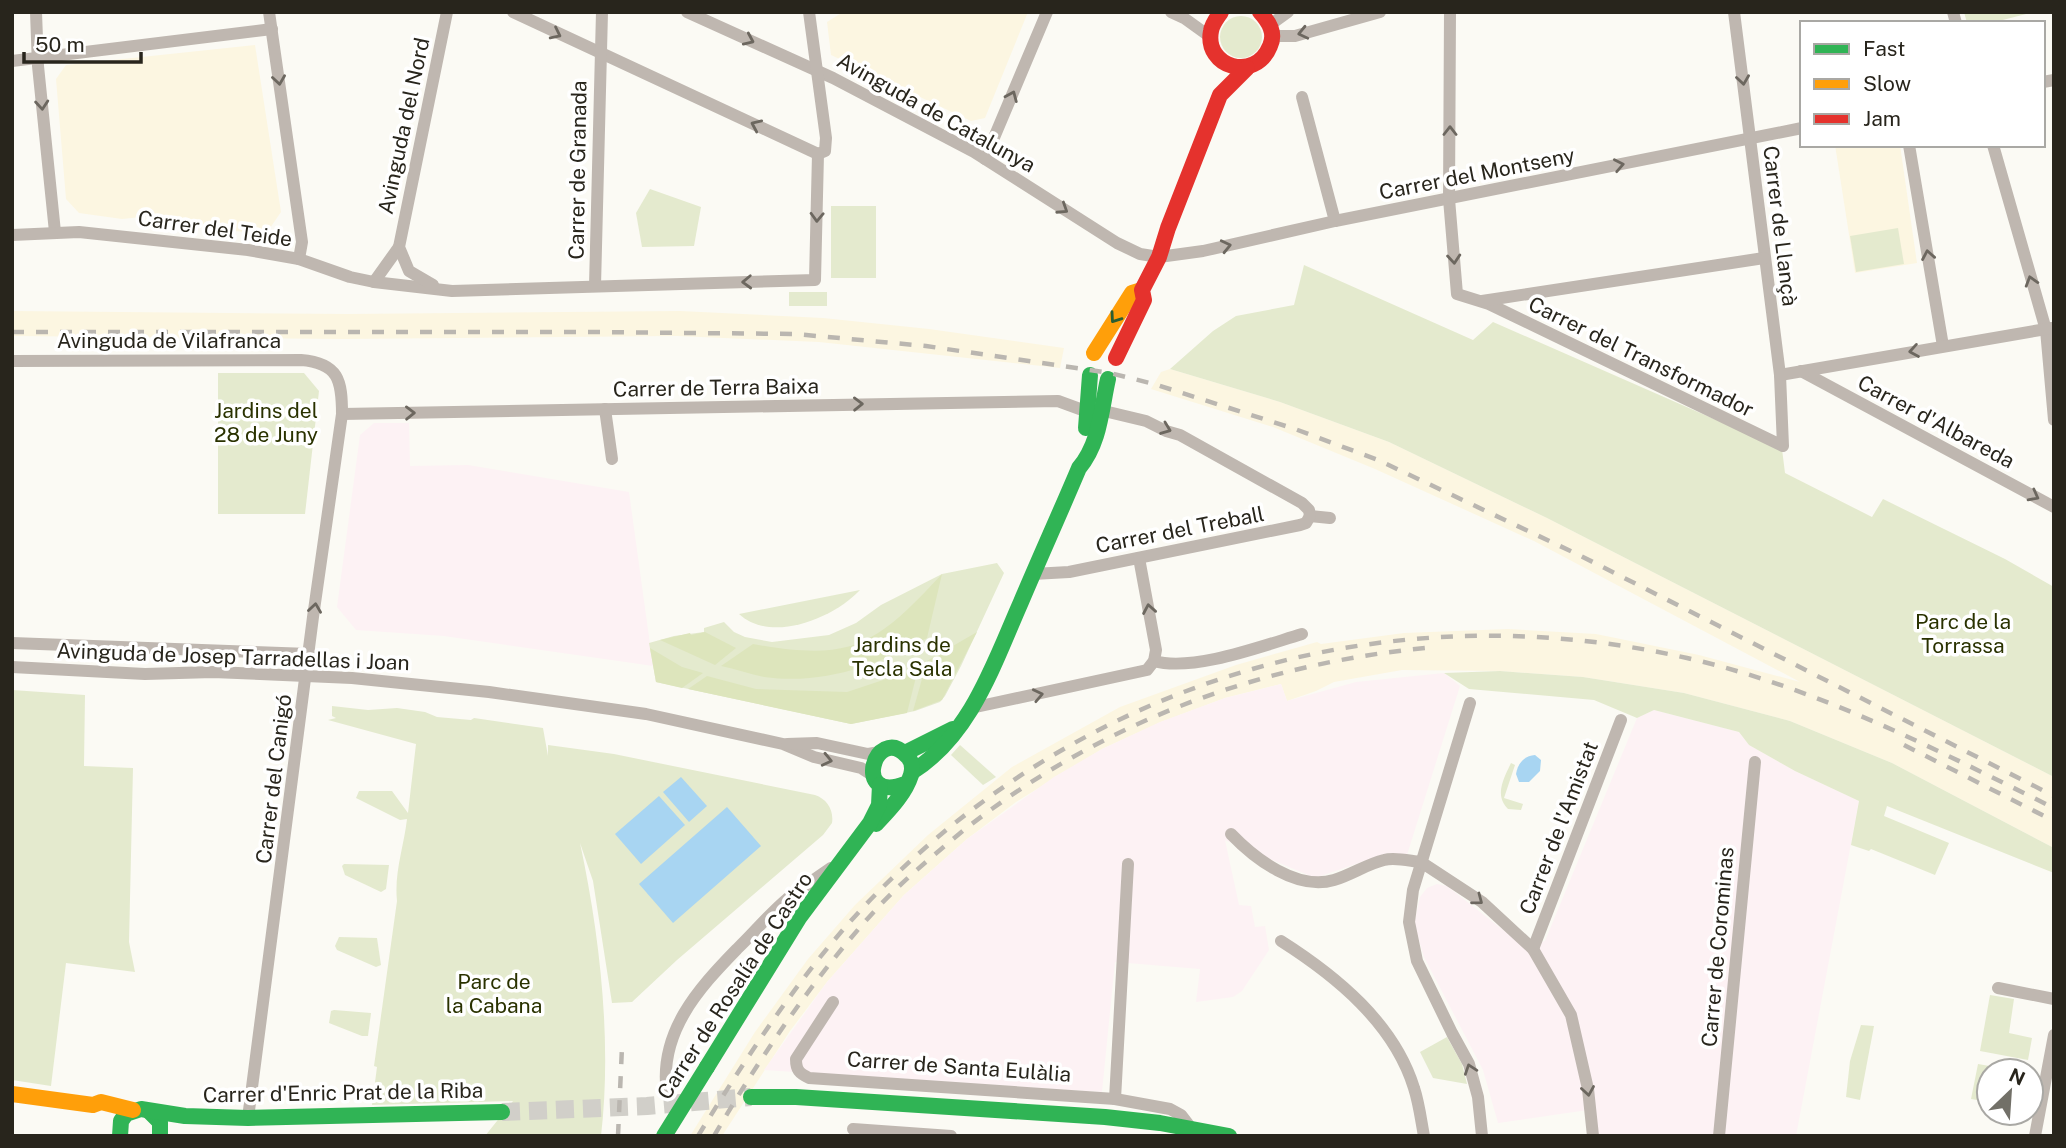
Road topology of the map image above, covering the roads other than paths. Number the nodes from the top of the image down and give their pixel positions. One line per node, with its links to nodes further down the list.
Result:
1 (36, 12): 20 (street)
2 (269, 12): 17 (street)
3 (447, 12): 37 (street, Avinguda del Nord)
4 (513, 12): 19 (street, one-way to 19)
5 (602, 12): 19 (street, Carrer de Granada)
6 (687, 12): 24 (street, Avinguda de Catalunya, one-way to 24)
7 (1047, 12): 32 (street, one-way to 7)
8 (1171, 12): 15 (street)
9 (1288, 12): 16 (street)
10 (1380, 12): 16 (street, one-way to 16)
11 (1450, 12): 33 (street, one-way to 11)
12 (1734, 12): 28 (street, Carrer de Llançà, one-way to 28)
13 (811, 13): 24 (street)
14 (1218, 15): 15 (street); 18 (street)
15 (1184, 18): 18 (street)
16 (1267, 24): 23 (street)
17 (272, 29): 20 (street); 40 (street, one-way to 40)
18 (1209, 36): 21 (street)
19 (600, 55): 31 (street, one-way to 19); 43 (street, Carrer de Granada)
20 (38, 57): 22 (street); 35 (street, one-way to 35)
21 (1218, 59): 23 (street); 25 (street)
22 (12, 61)
23 (1247, 68): 25 (street)
24 (817, 70): 31 (street); 32 (street, Avinguda de Catalunya)
25 (1220, 96): 38 (street)
26 (1303, 97): 34 (street)
27 (1800, 128): 28 (street, Carrer del Montseny)
28 (1749, 139): 33 (street, Carrer del Montseny, one-way to 28); 39 (street, Carrer de Llançà)
29 (1909, 147): 48 (street, one-way to 29)
30 (1994, 147): 47 (street, one-way to 30)
31 (818, 154): 43 (street, Carrer del Teide, one-way to 43)
32 (985, 159): 38 (street, Avinguda de Catalunya, one-way to 38)
33 (1449, 199): 34 (street, Carrer del Montseny); 46 (street, Carrer del Transformador, one-way to 46)
34 (1335, 221): 38 (street, Carrer del Montseny, one-way to 34)
35 (55, 232): 36 (street, Carrer del Teide); 40 (street, Carrer del Teide)
36 (12, 235)
37 (399, 247): 41 (street, Avinguda del Nord); 42 (street, Avinguda del Nord)
38 (1159, 257): 44 (street)
39 (1764, 258): 46 (street); 55 (street, Carrer de Llançà)
40 (299, 259): 42 (street, Carrer del Teide)
41 (405, 265): 45 (street, Carrer del Teide)
42 (374, 282): 45 (street, Carrer del Teide)
43 (594, 286): 45 (street, Carrer del Teide)
44 (1142, 290): 49 (street, one-way to 49); 50 (street)
45 (452, 291)
46 (1482, 301): 61 (street, Carrer del Transformador)
47 (2050, 329): 48 (street); 60 (street)
48 (1943, 346): 53 (street, one-way to 53)
49 (1094, 353)
50 (1116, 358)
51 (12, 361): 52 (street, Avinguda de Vilafranca)
52 (326, 366): 59 (street, Carrer del Canigó)
53 (1801, 371): 55 (street); 63 (street, Carrer d'Albareda, one-way to 63)
54 (1090, 375): 58 (street, Carrer de Rosalía de Castro)
55 (1780, 375): 61 (street, Carrer de Llançà)
56 (1108, 379): 58 (street, Carrer de Rosalía de Castro)
57 (605, 409): 58 (street, Carrer de Terra Baixa, one-way to 58); 59 (street, Carrer de Terra Baixa, one-way to 57); 62 (street)
58 (1094, 411): 64 (street, Carrer de Terra Baixa, one-way to 64); 67 (street, Carrer de Rosalía de Castro)
59 (342, 414): 70 (street, Carrer del Canigó, one-way to 59)
60 (2054, 420)
61 (1783, 446)
62 (612, 459)
63 (2054, 507)
64 (1310, 516): 65 (street, Carrer del Treball); 66 (street, Carrer del Treball)
65 (1330, 518)
66 (1139, 558): 67 (street, Carrer del Treball); 71 (street, one-way to 66)
67 (1034, 574): 75 (street, Carrer de Rosalía de Castro)
68 (1302, 635): 71 (street)
69 (12, 643): 70 (street)
70 (309, 654): 73 (street, Carrer del Canigó)
71 (1154, 661): 75 (street, one-way to 71)
72 (12, 667): 73 (street, Avinguda de Josep Tarradellas i Joan)
73 (306, 676): 78 (street, Avinguda de Josep Tarradellas i Joan); 103 (street, Carrer del Canigó)
74 (1470, 703): 87 (street)
75 (971, 708): 77 (street, Carrer de Rosalía de Castro)
76 (1621, 720): 90 (street, Carrer de l'Amistat)
77 (956, 728): 80 (street, Carrer de Rosalía de Castro); 82 (street, Carrer de Rosalía de Castro)
78 (783, 744): 79 (street, Avinguda de Josep Tarradellas i Joan); 83 (street, Avinguda de Josep Tarradellas i Joan, one-way to 83)
79 (880, 752): 80 (street); 83 (street)
80 (905, 753): 82 (street)
81 (1755, 762): 114 (street, Carrer de Corominas)
82 (908, 778): 83 (street); 85 (street, Carrer de Rosalía de Castro)
83 (876, 780): 85 (street, Carrer de Rosalía de Castro)
84 (1231, 834): 87 (street)
85 (860, 838): 86 (street, Carrer de Rosalía de Castro)
86 (843, 860): 96 (street, Carrer de Rosalía de Castro); 109 (street, Carrer de Rosalía de Castro, bridge)
87 (1421, 862): 90 (street, one-way to 90); 112 (street, one-way to 87)
88 (1128, 864): 98 (street)
89 (1281, 941): 111 (street)
90 (1533, 949): 113 (street, one-way to 113)
91 (1998, 988): 92 (street)
92 (2054, 999)
93 (833, 1002): 98 (street, Carrer de Santa Eulàlia)
94 (2054, 1035): 115 (street)
95 (12, 1094): 99 (street, Carrer d'Enric Prat de la Riba)
96 (667, 1094)
97 (751, 1097): 104 (street, Carrer de Santa Eulàlia)
98 (1115, 1099): 104 (street, Carrer de Santa Eulàlia)
99 (93, 1105): 100 (street, Carrer d'Enric Prat de la Riba); 106 (street)
100 (141, 1110): 102 (street, Carrer d'Enric Prat de la Riba); 106 (street); 107 (street)
101 (502, 1112): 103 (street, Carrer d'Enric Prat de la Riba)
102 (185, 1116): 103 (street, Carrer d'Enric Prat de la Riba); 107 (street, Carrer d'Enric Prat de la Riba)
103 (248, 1118)
104 (1191, 1128): 108 (street, Carrer de Santa Eulàlia)
105 (853, 1129): 110 (street)
106 (120, 1133)
107 (162, 1133)
108 (1224, 1135)
109 (664, 1136)
110 (951, 1136)
111 (1424, 1136)
112 (1482, 1136)
113 (1593, 1136)
114 (1719, 1136)
115 (2035, 1136)

